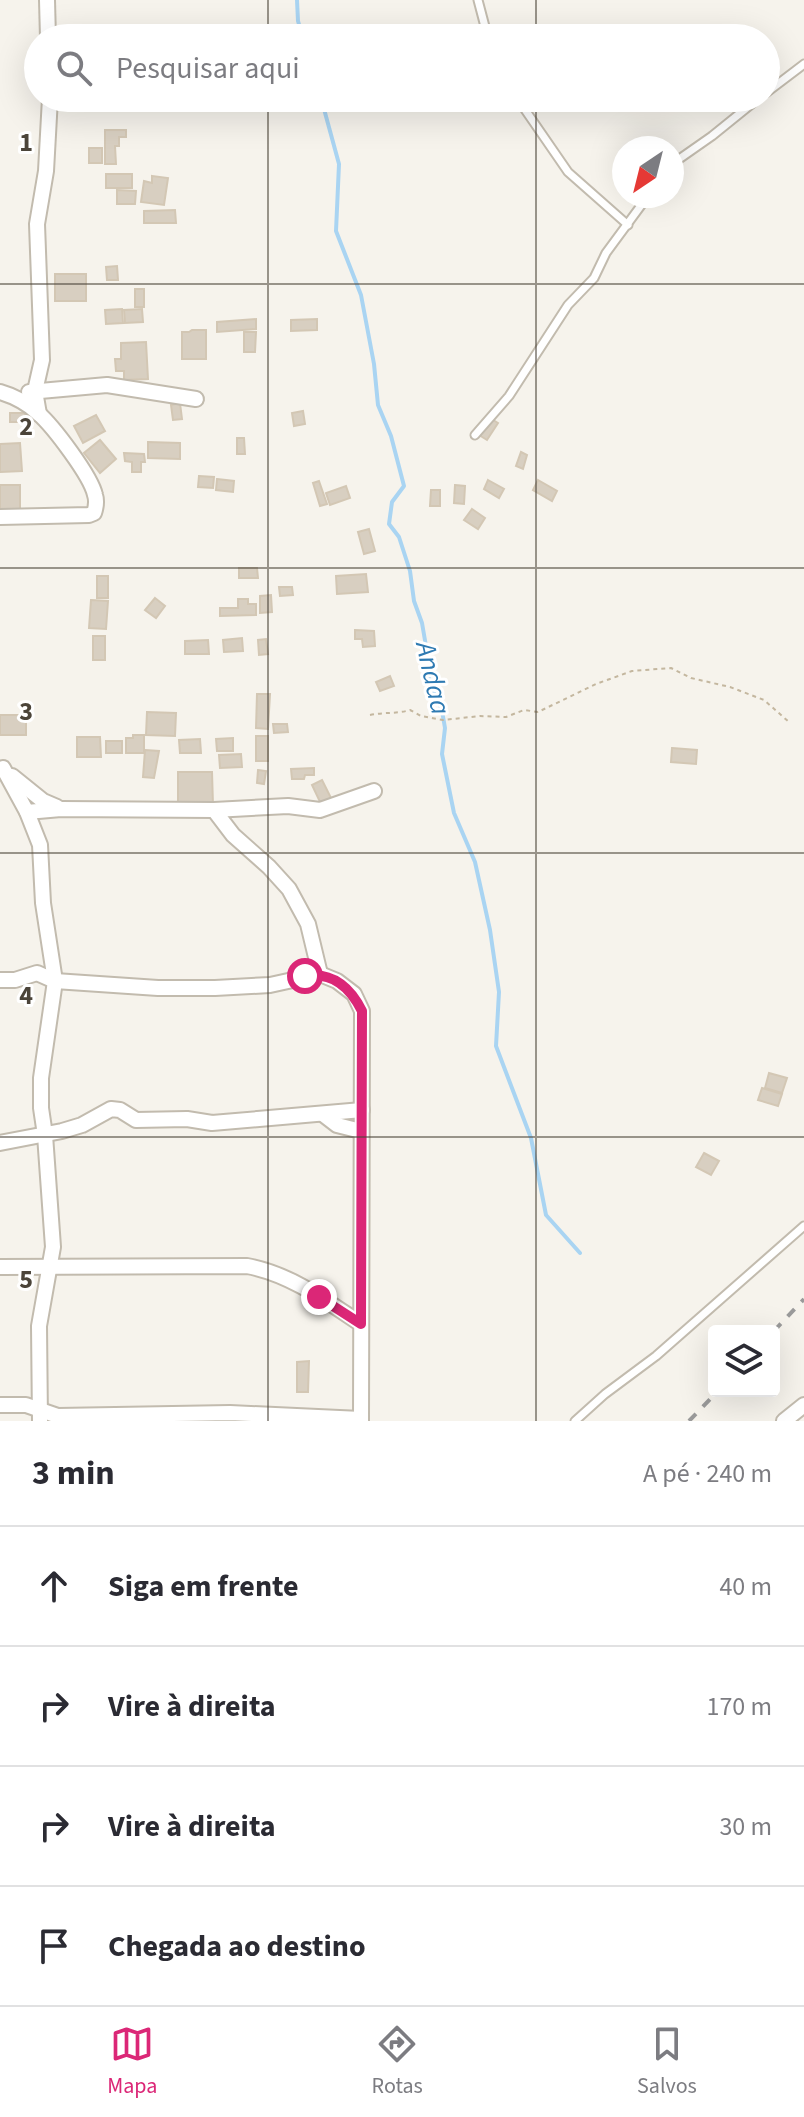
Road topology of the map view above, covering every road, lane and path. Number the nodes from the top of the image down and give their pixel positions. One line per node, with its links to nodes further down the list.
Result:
1 (47, 0): 3 (street)
2 (478, 0): 4 (lane)
3 (48, 24)
4 (484, 24)
5 (804, 64): 6 (lane)
6 (780, 82)
7 (49, 112): 13 (street)
8 (527, 112): 12 (lane)
9 (742, 112): 10 (lane)
10 (684, 156)
11 (640, 208): 12 (lane)
12 (628, 225): 17 (lane)
13 (35, 391): 14 (street); 15 (street); 16 (street)
14 (6, 394): 16 (street)
15 (196, 399)
16 (39, 414): 18 (street)
17 (475, 435)
18 (0, 517)
19 (370, 715): 20 (path)
20 (789, 722)
21 (374, 791): 23 (street)
22 (61, 809): 23 (street); 24 (street); 24 (street)
23 (214, 810): 25 (street)
24 (27, 812): 27 (street)
25 (320, 974): 27 (street); 28 (street)
26 (0, 980): 27 (street)
27 (55, 981): 31 (street)
28 (362, 1110): 29 (street); 30 (street)
29 (324, 1115): 30 (street); 31 (street)
30 (361, 1131): 36 (street)
31 (45, 1135): 32 (street); 35 (street)
32 (0, 1143)
33 (804, 1226): 41 (lane)
34 (0, 1267): 35 (street)
35 (49, 1267): 36 (street); 39 (street)
36 (361, 1324): 40 (street)
37 (0, 1405): 39 (street)
38 (804, 1405): 42 (street)
39 (40, 1415): 40 (street)
40 (361, 1420)
41 (575, 1421)
42 (784, 1421)

